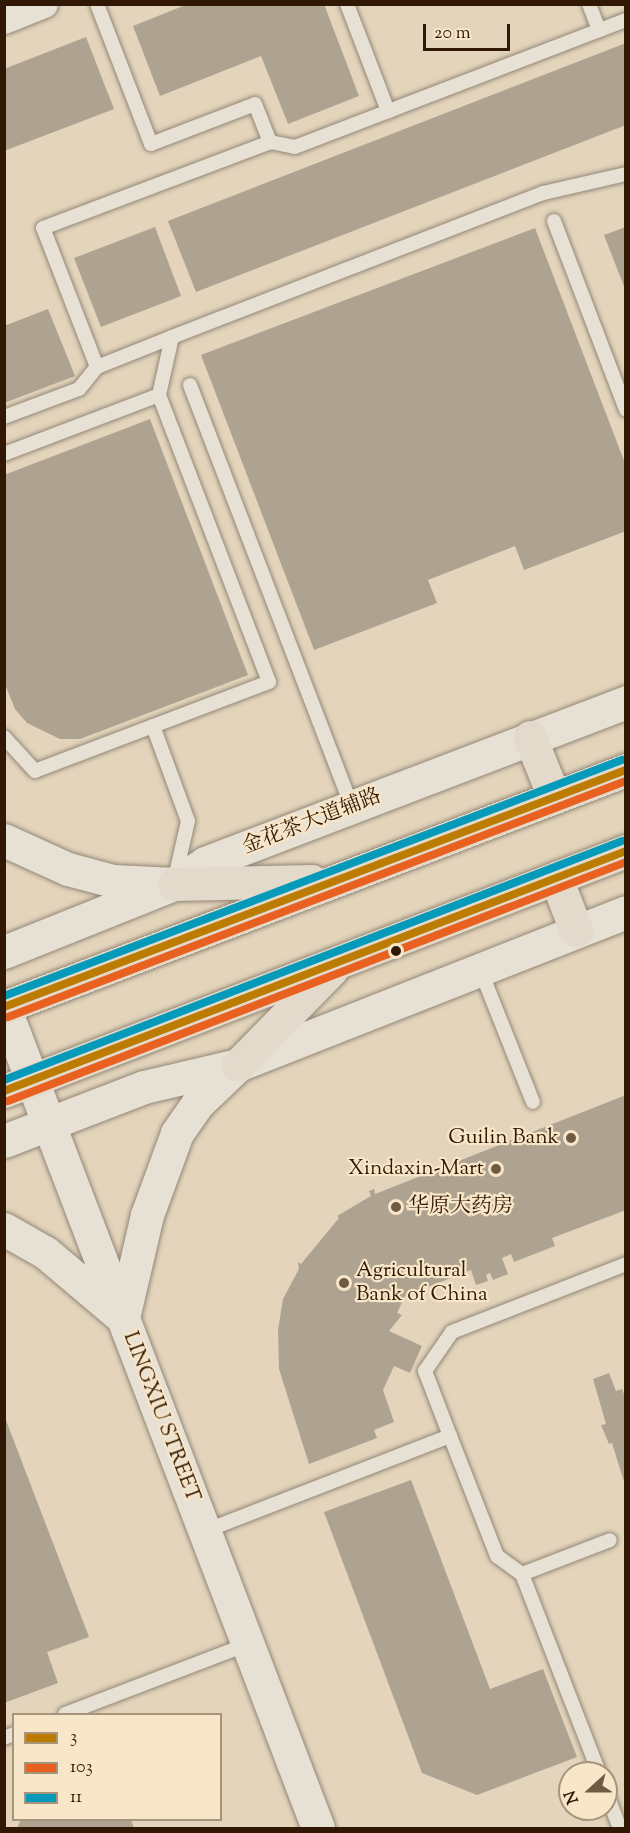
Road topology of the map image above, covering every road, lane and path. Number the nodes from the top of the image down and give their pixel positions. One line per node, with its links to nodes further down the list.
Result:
1 (44, 4): 5 (street)
2 (98, 4): 9 (lane)
3 (347, 4): 8 (lane)
4 (589, 4): 7 (lane)
5 (4, 20)
6 (626, 20): 7 (lane)
7 (599, 30): 8 (lane)
8 (388, 111): 9 (lane)
9 (270, 142): 13 (lane)
10 (626, 174): 12 (lane)
11 (554, 221): 16 (lane)
12 (172, 337): 13 (lane); 15 (lane)
13 (97, 367): 17 (lane)
14 (190, 385): 25 (lane)
15 (159, 395): 18 (lane); 20 (lane)
16 (626, 410)
17 (4, 417)
18 (4, 454)
19 (626, 702): 22 (main road, 金花茶大道辅路)
20 (153, 726): 21 (lane); 30 (lane)
21 (4, 737)
22 (530, 737): 24 (main road); 25 (main road, 金花茶大道辅路)
23 (626, 770): 24 (main road)
24 (554, 797): 29 (main road)
25 (352, 806): 30 (main road, 金花茶大道辅路)
26 (4, 840): 30 (main road)
27 (626, 851): 28 (main road)
28 (556, 878): 32 (main road); 34 (main road)
29 (337, 880): 30 (main road); 36 (main road)
30 (174, 884): 33 (main road, 金花茶大道辅路)
31 (626, 912): 32 (main road)
32 (576, 930): 35 (main road)
33 (4, 952)
34 (338, 962): 37 (main road); 38 (main road)
35 (480, 969): 37 (main road); 39 (lane)
36 (5, 1007): 38 (main road, LINGXIU STREET)
37 (238, 1065): 40 (main road); 44 (main road)
38 (19, 1085): 40 (main road, LINGXIU STREET)
39 (533, 1102)
40 (50, 1124): 41 (main road); 44 (main road, LINGXIU STREET)
41 (4, 1141)
42 (4, 1229): 44 (main road)
43 (626, 1264): 45 (lane)
44 (123, 1318): 46 (main road, LINGXIU STREET)
45 (450, 1436): 46 (lane); 48 (lane)
46 (205, 1531): 49 (main road, LINGXIU STREET)
47 (610, 1540): 48 (lane)
48 (522, 1574): 51 (lane)
49 (248, 1644): 50 (lane); 52 (main road, LINGXIU STREET)
50 (68, 1713)
51 (594, 1761)
52 (318, 1828)

